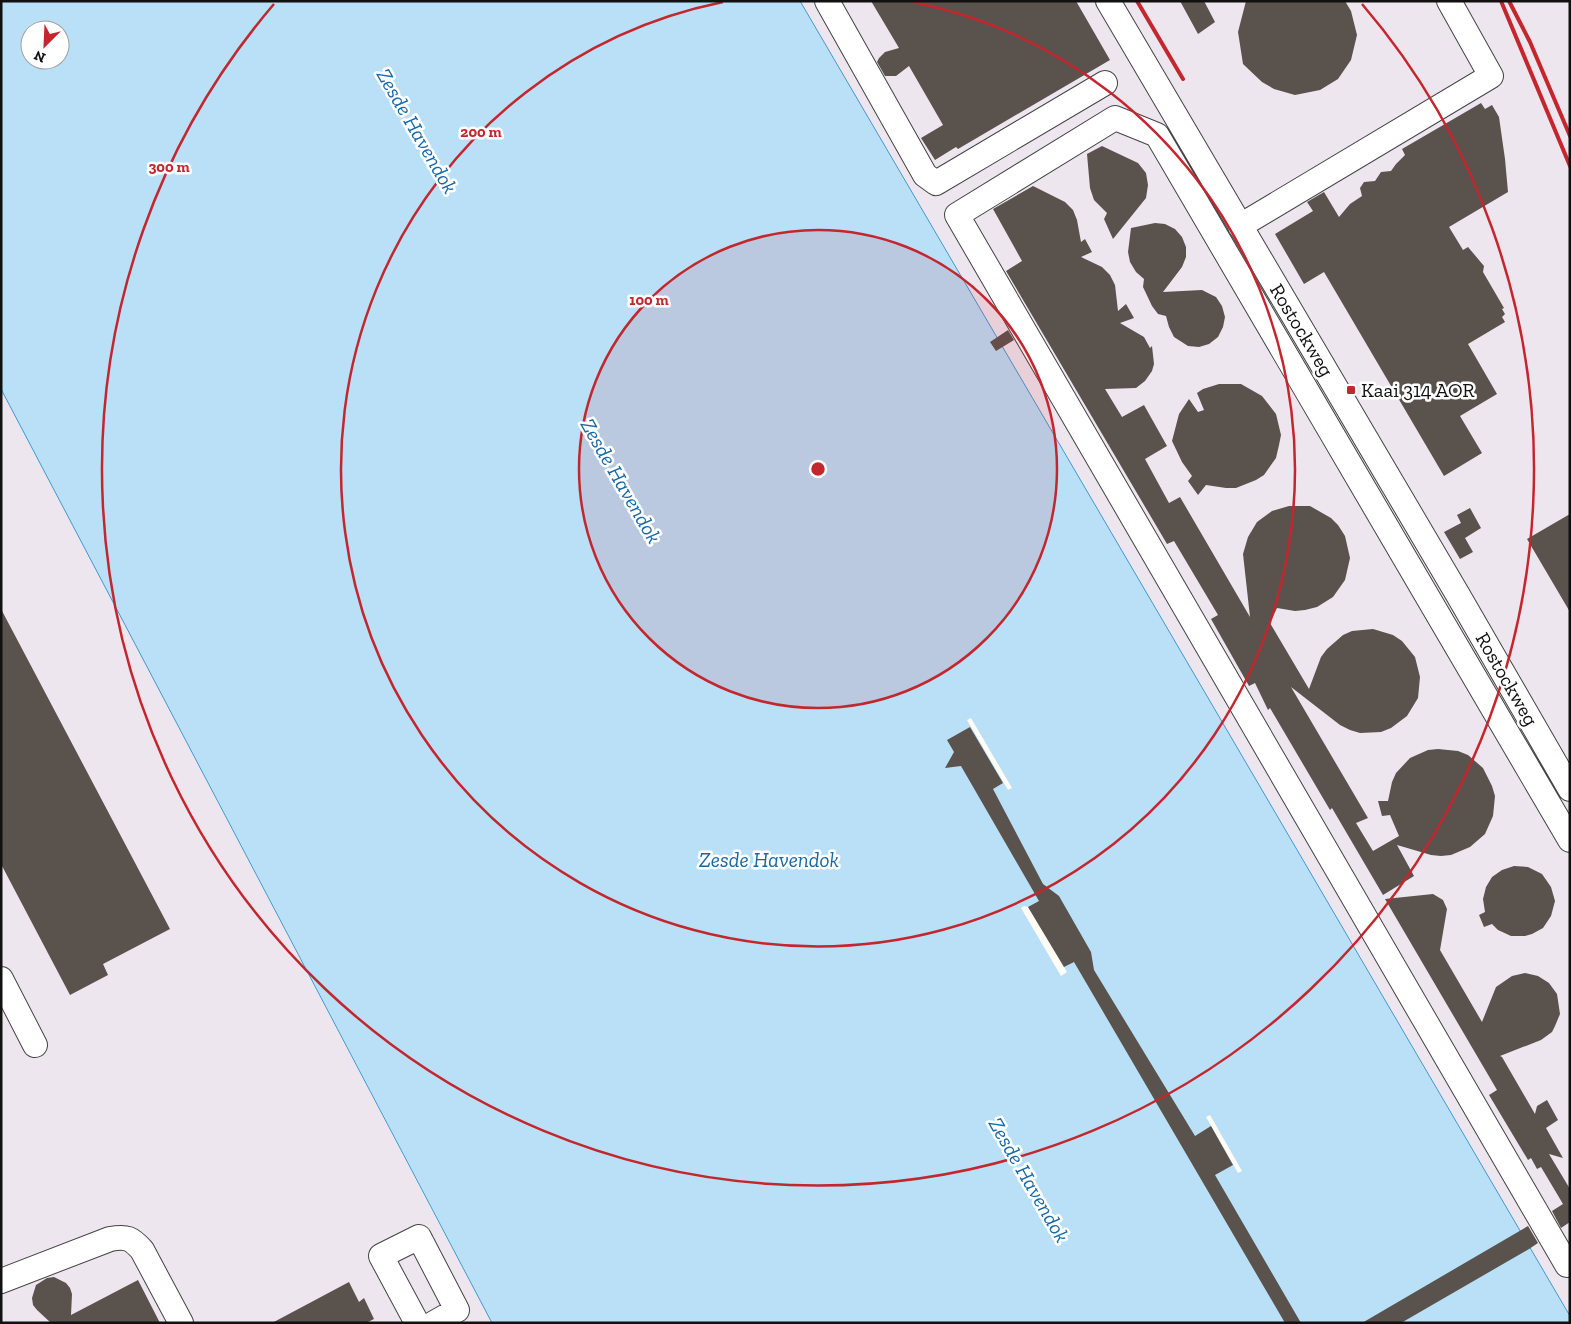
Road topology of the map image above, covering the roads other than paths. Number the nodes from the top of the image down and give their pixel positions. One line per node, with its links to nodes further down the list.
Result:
1 (827, 1): 4 (street)
2 (1108, 1): 5 (street, Rostockweg)
3 (1449, 1): 5 (street)
4 (1105, 83)
5 (1240, 226): 6 (street, Rostockweg)
6 (1570, 789)
7 (1570, 840): 10 (street)
8 (1, 979): 9 (street)
9 (36, 1045)
10 (1569, 1266)
11 (1, 1281): 12 (street)
12 (181, 1323)
13 (418, 1323): 14 (street)
14 (434, 1323)

